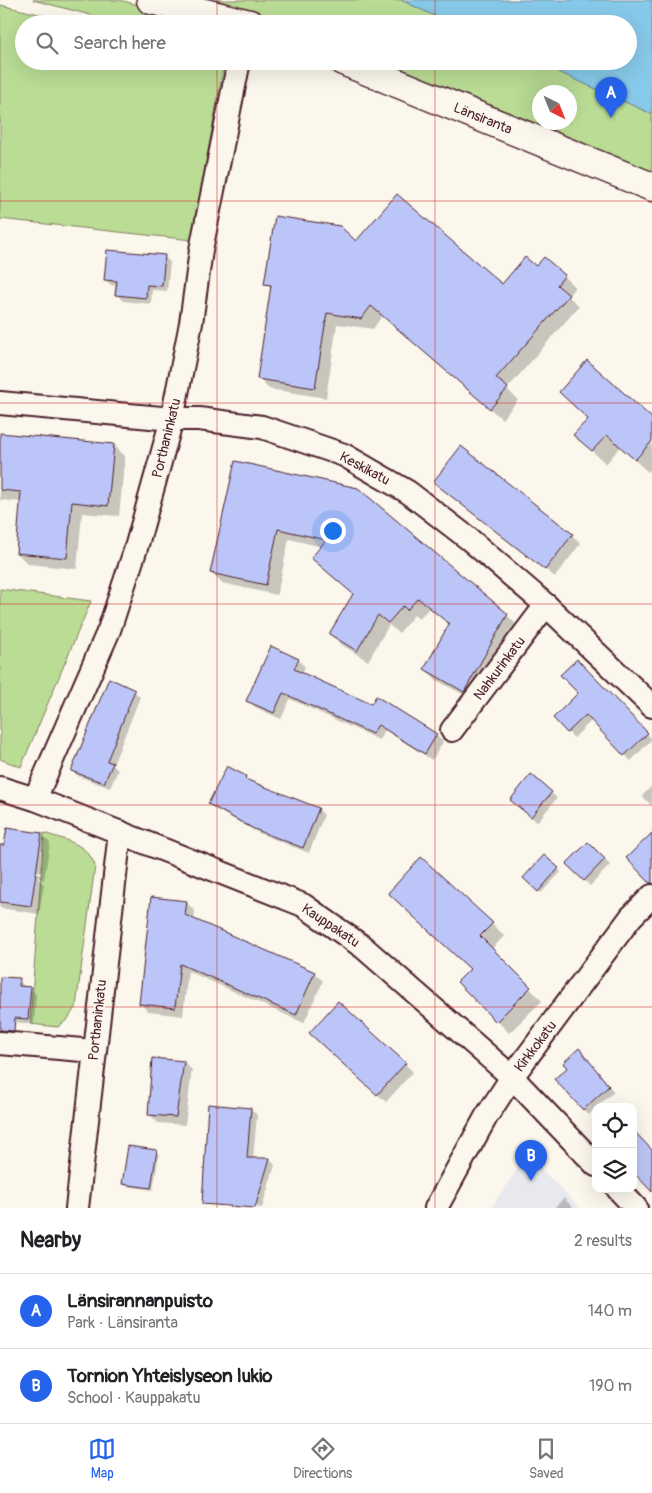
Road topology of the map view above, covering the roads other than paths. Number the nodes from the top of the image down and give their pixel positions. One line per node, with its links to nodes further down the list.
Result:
1 (151, 0): 2 (street)
2 (214, 15)
3 (237, 70): 7 (street, Porthaninkatu)
4 (365, 70): 5 (street, Länsiranta)
5 (652, 187)
6 (0, 403): 7 (street, Keskikatu)
7 (172, 419): 8 (street, Keskikatu); 12 (street, Porthaninkatu)
8 (546, 605): 9 (street, Keskikatu); 10 (street, Nahkurinkatu)
9 (652, 706)
10 (452, 730)
11 (0, 788): 12 (street, Kauppakatu)
12 (35, 799): 13 (street, Kauppakatu)
13 (120, 832): 16 (street, Porthaninkatu); 17 (street, Kauppakatu)
14 (652, 896): 17 (street, Kirkkokatu)
15 (0, 1043): 16 (street)
16 (94, 1051): 20 (street, Porthaninkatu)
17 (512, 1077): 18 (street, Kauppakatu); 21 (street, Kirkkokatu)
18 (592, 1161)
19 (622, 1193): 22 (street)
20 (77, 1208)
21 (436, 1208)
22 (636, 1208)

